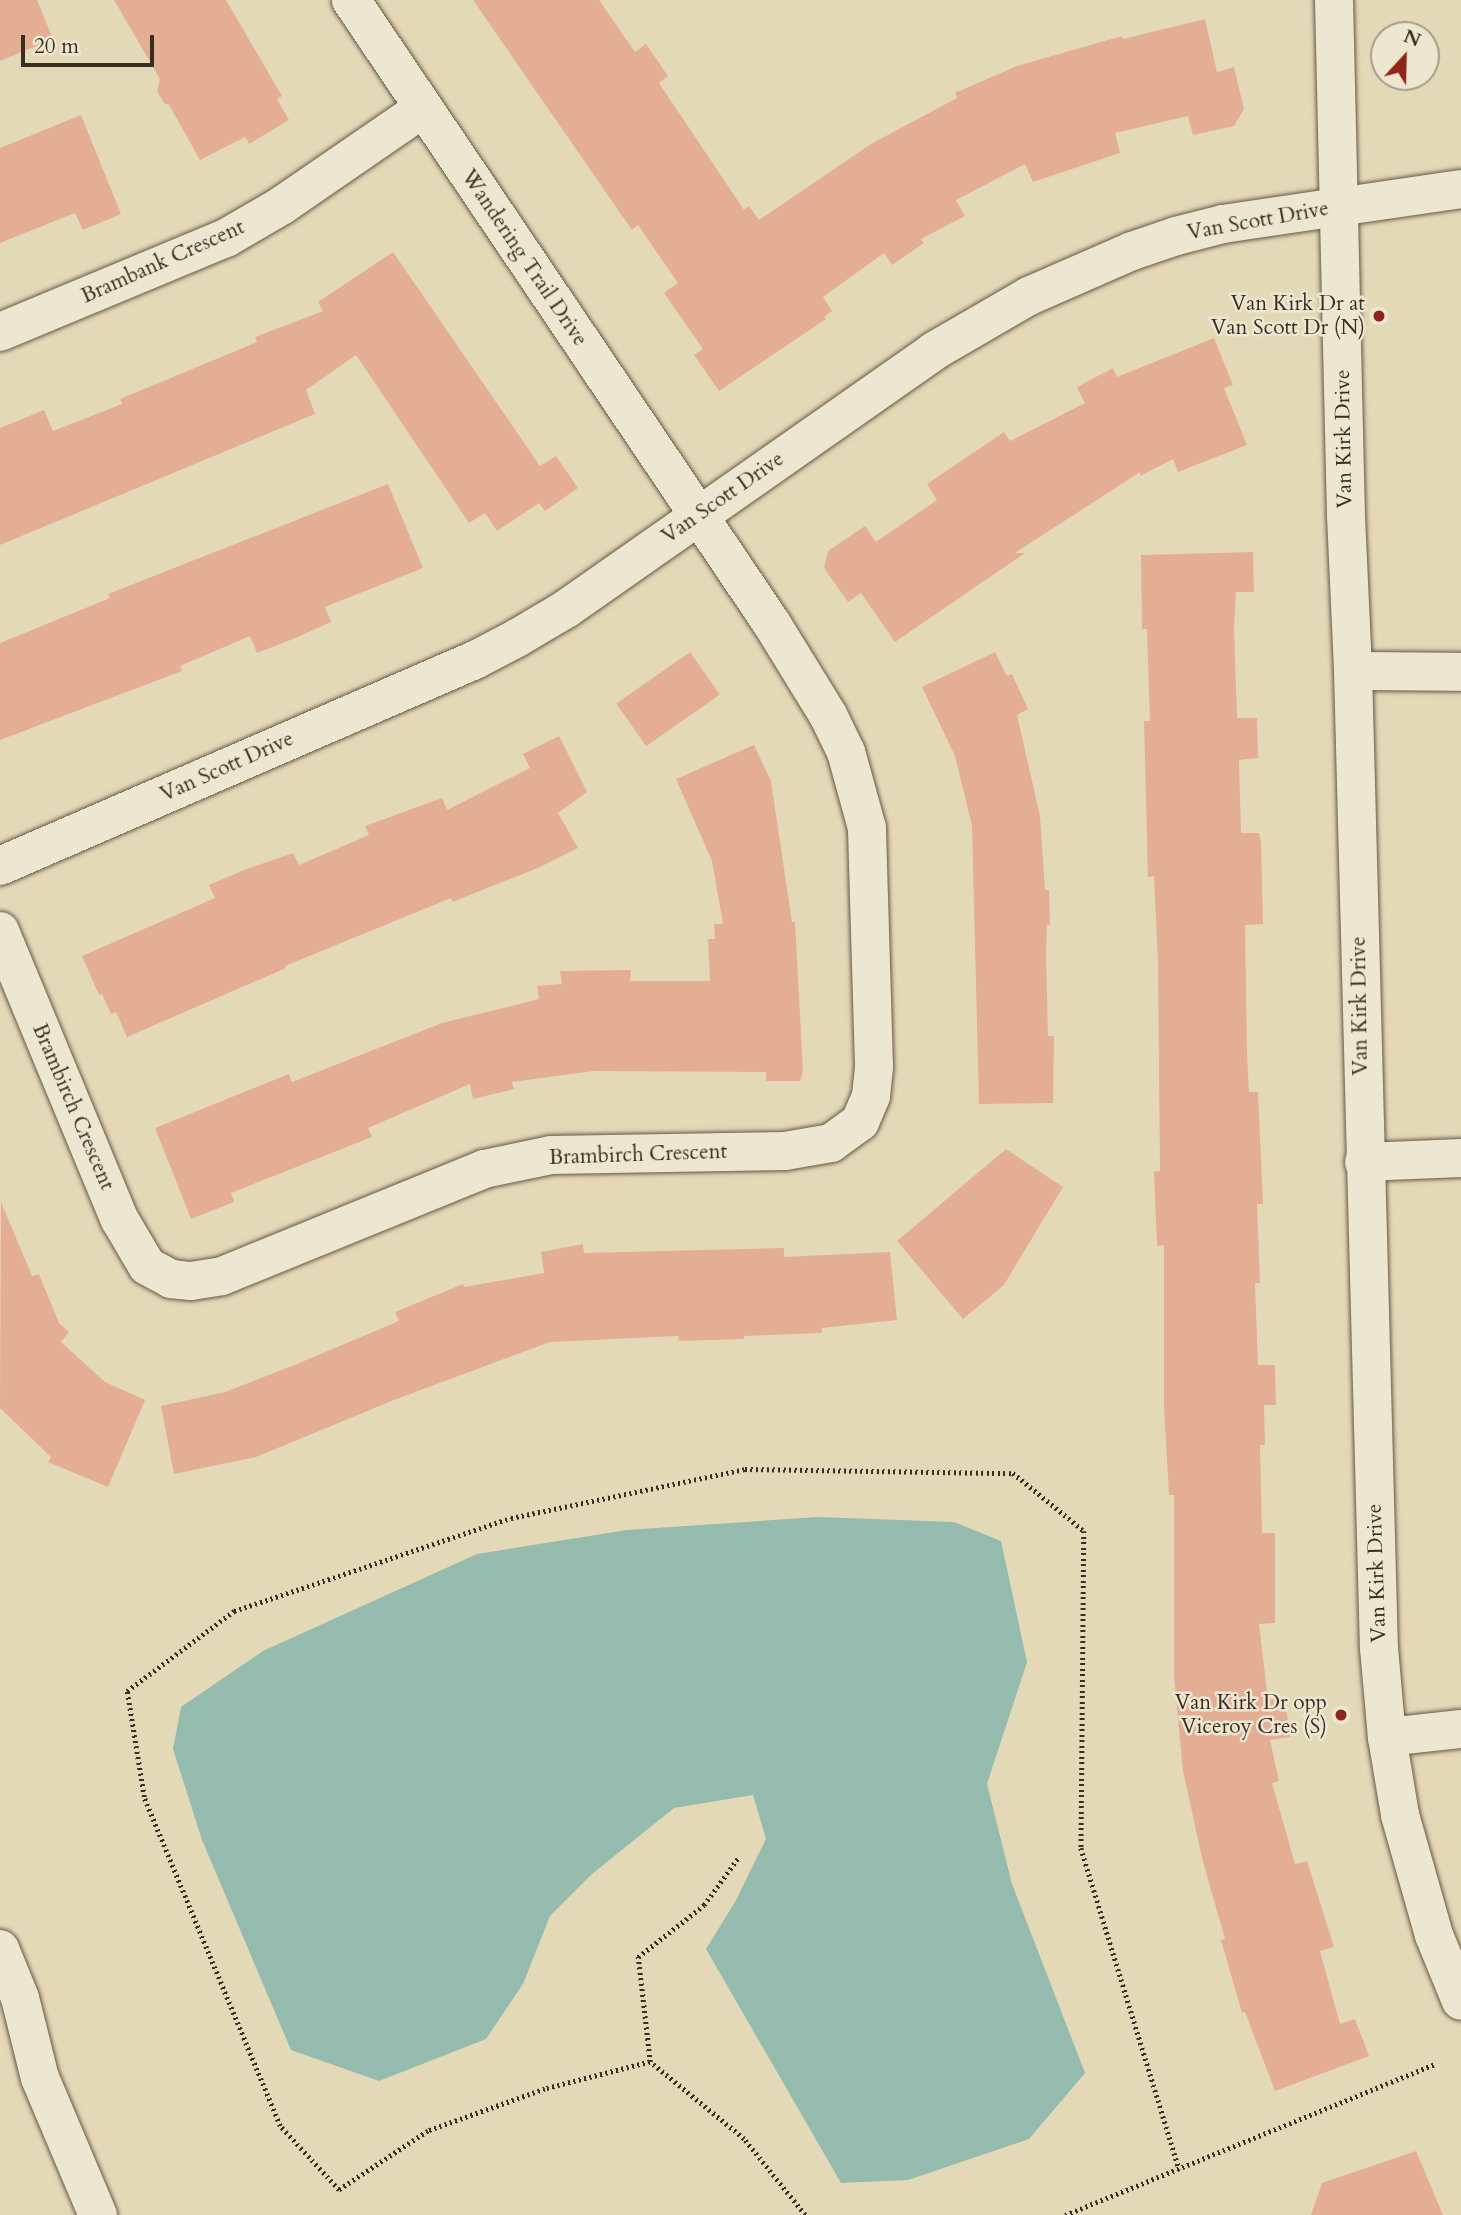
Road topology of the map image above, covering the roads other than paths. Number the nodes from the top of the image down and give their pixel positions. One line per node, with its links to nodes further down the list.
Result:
1 (351, 0): 3 (street, Wandering Trail Drive)
2 (1335, 0): 5 (street, Van Kirk Drive)
3 (422, 109): 6 (street, Brambank Crescent); 7 (street, Wandering Trail Drive)
4 (1461, 189): 5 (street, Van Scott Drive)
5 (1338, 207): 7 (street, Van Scott Drive); 8 (street, Van Kirk Drive)
6 (0, 332)
7 (699, 515): 10 (street, Van Scott Drive); 11 (street, Brambirch Crescent)
8 (1353, 671): 9 (street); 13 (street, Van Kirk Drive)
9 (1461, 672)
10 (0, 866)
11 (0, 931)
12 (1461, 1158): 13 (street)
13 (1364, 1162): 15 (street, Van Kirk Drive)
14 (1461, 1729): 15 (street)
15 (1387, 1737): 17 (street, Van Kirk Drive)
16 (0, 1949): 18 (street)
17 (1461, 2001)
18 (97, 2215)

